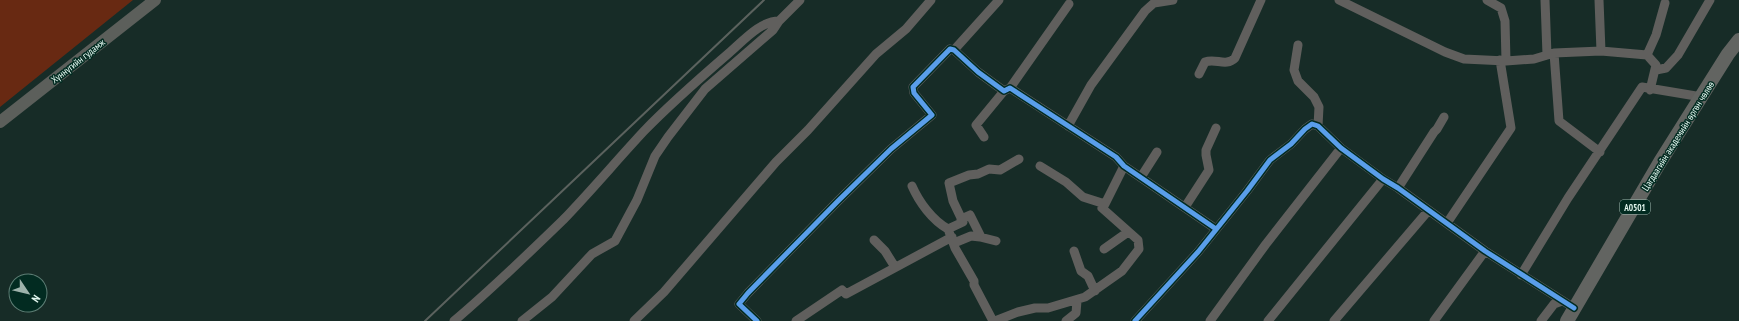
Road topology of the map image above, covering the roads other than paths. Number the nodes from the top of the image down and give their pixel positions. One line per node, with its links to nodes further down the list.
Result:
1 (155, 0): 30 (main road, Хүннүгийн гудамж)
2 (800, 0): 14 (street)
3 (931, 0): 67 (street)
4 (1000, 0): 18 (street)
5 (1173, 0): 31 (street)
6 (1261, 0): 25 (street)
7 (1339, 0): 23 (street)
8 (1487, 0): 23 (street)
9 (1545, 0): 20 (street)
10 (1599, 0): 19 (street)
11 (1710, 0): 24 (street)
12 (1665, 3): 22 (street)
13 (1069, 4): 26 (street)
14 (779, 21): 65 (street); 66 (street)
15 (1739, 29): 21 (highway, Цагдаагийн академийн өргөн чөлөө / A0501)
16 (1739, 40): 21 (highway, Цагдаагийн академийн өргөн чөлөө / A0501)
17 (1298, 45): 32 (street)
18 (954, 50): 26 (street); 68 (street)
19 (1601, 51): 20 (street); 22 (street)
20 (1550, 54): 23 (street); 37 (street)
21 (1728, 54): 28 (highway, Цагдаагийн академийн өргөн чөлөө / A0501)
22 (1647, 56): 24 (street)
23 (1503, 61): 49 (street)
24 (1656, 70): 27 (street)
25 (1199, 74)
26 (1007, 90): 31 (street); 34 (street)
27 (1650, 90): 28 (street); 37 (street)
28 (1702, 97): 64 (highway, Цагдаагийн академийн өргөн чөлөө / A0501)
29 (1444, 117): 44 (street)
30 (0, 122)
31 (1068, 126): 40 (street)
32 (1318, 126): 35 (street); 50 (street)
33 (1216, 128): 46 (street)
34 (984, 137)
35 (1341, 148): 42 (street); 73 (street)
36 (1157, 152): 41 (street)
37 (1600, 152): 60 (street)
38 (1019, 159): 48 (street)
39 (1040, 166): 45 (street)
40 (1124, 166): 41 (street); 45 (street)
41 (1141, 177): 46 (street)
42 (1382, 179): 44 (street); 74 (street)
43 (912, 186): 52 (street)
44 (1398, 188): 47 (street)
45 (1105, 204): 51 (street)
46 (1184, 207): 50 (street)
47 (1428, 211): 49 (street); 75 (street)
48 (961, 219): 52 (street); 53 (street)
49 (1447, 223): 58 (street)
50 (1216, 229): 72 (street)
51 (1128, 232): 56 (street); 61 (street)
52 (951, 237): 53 (street); 59 (street); 70 (street)
53 (981, 237): 55 (street)
54 (874, 240): 59 (street)
55 (996, 241)
56 (1104, 249)
57 (1074, 251): 61 (street)
58 (1485, 251): 60 (street); 76 (street)
59 (895, 267): 69 (street)
60 (1521, 275): 63 (street)
61 (1095, 291): 62 (street)
62 (1077, 301): 70 (street); 71 (street)
63 (1562, 301): 64 (street); 77 (street)
64 (1574, 308): 78 (highway, Цагдаагийн академийн өргөн чөлөө / A0501)
65 (454, 321)
66 (522, 321)
67 (634, 321)
68 (758, 321)
69 (796, 321)
70 (994, 321)
71 (1066, 321)
72 (1135, 321)
73 (1210, 321)
74 (1268, 321)
75 (1334, 321)
76 (1434, 321)
77 (1541, 321)
78 (1567, 321)

